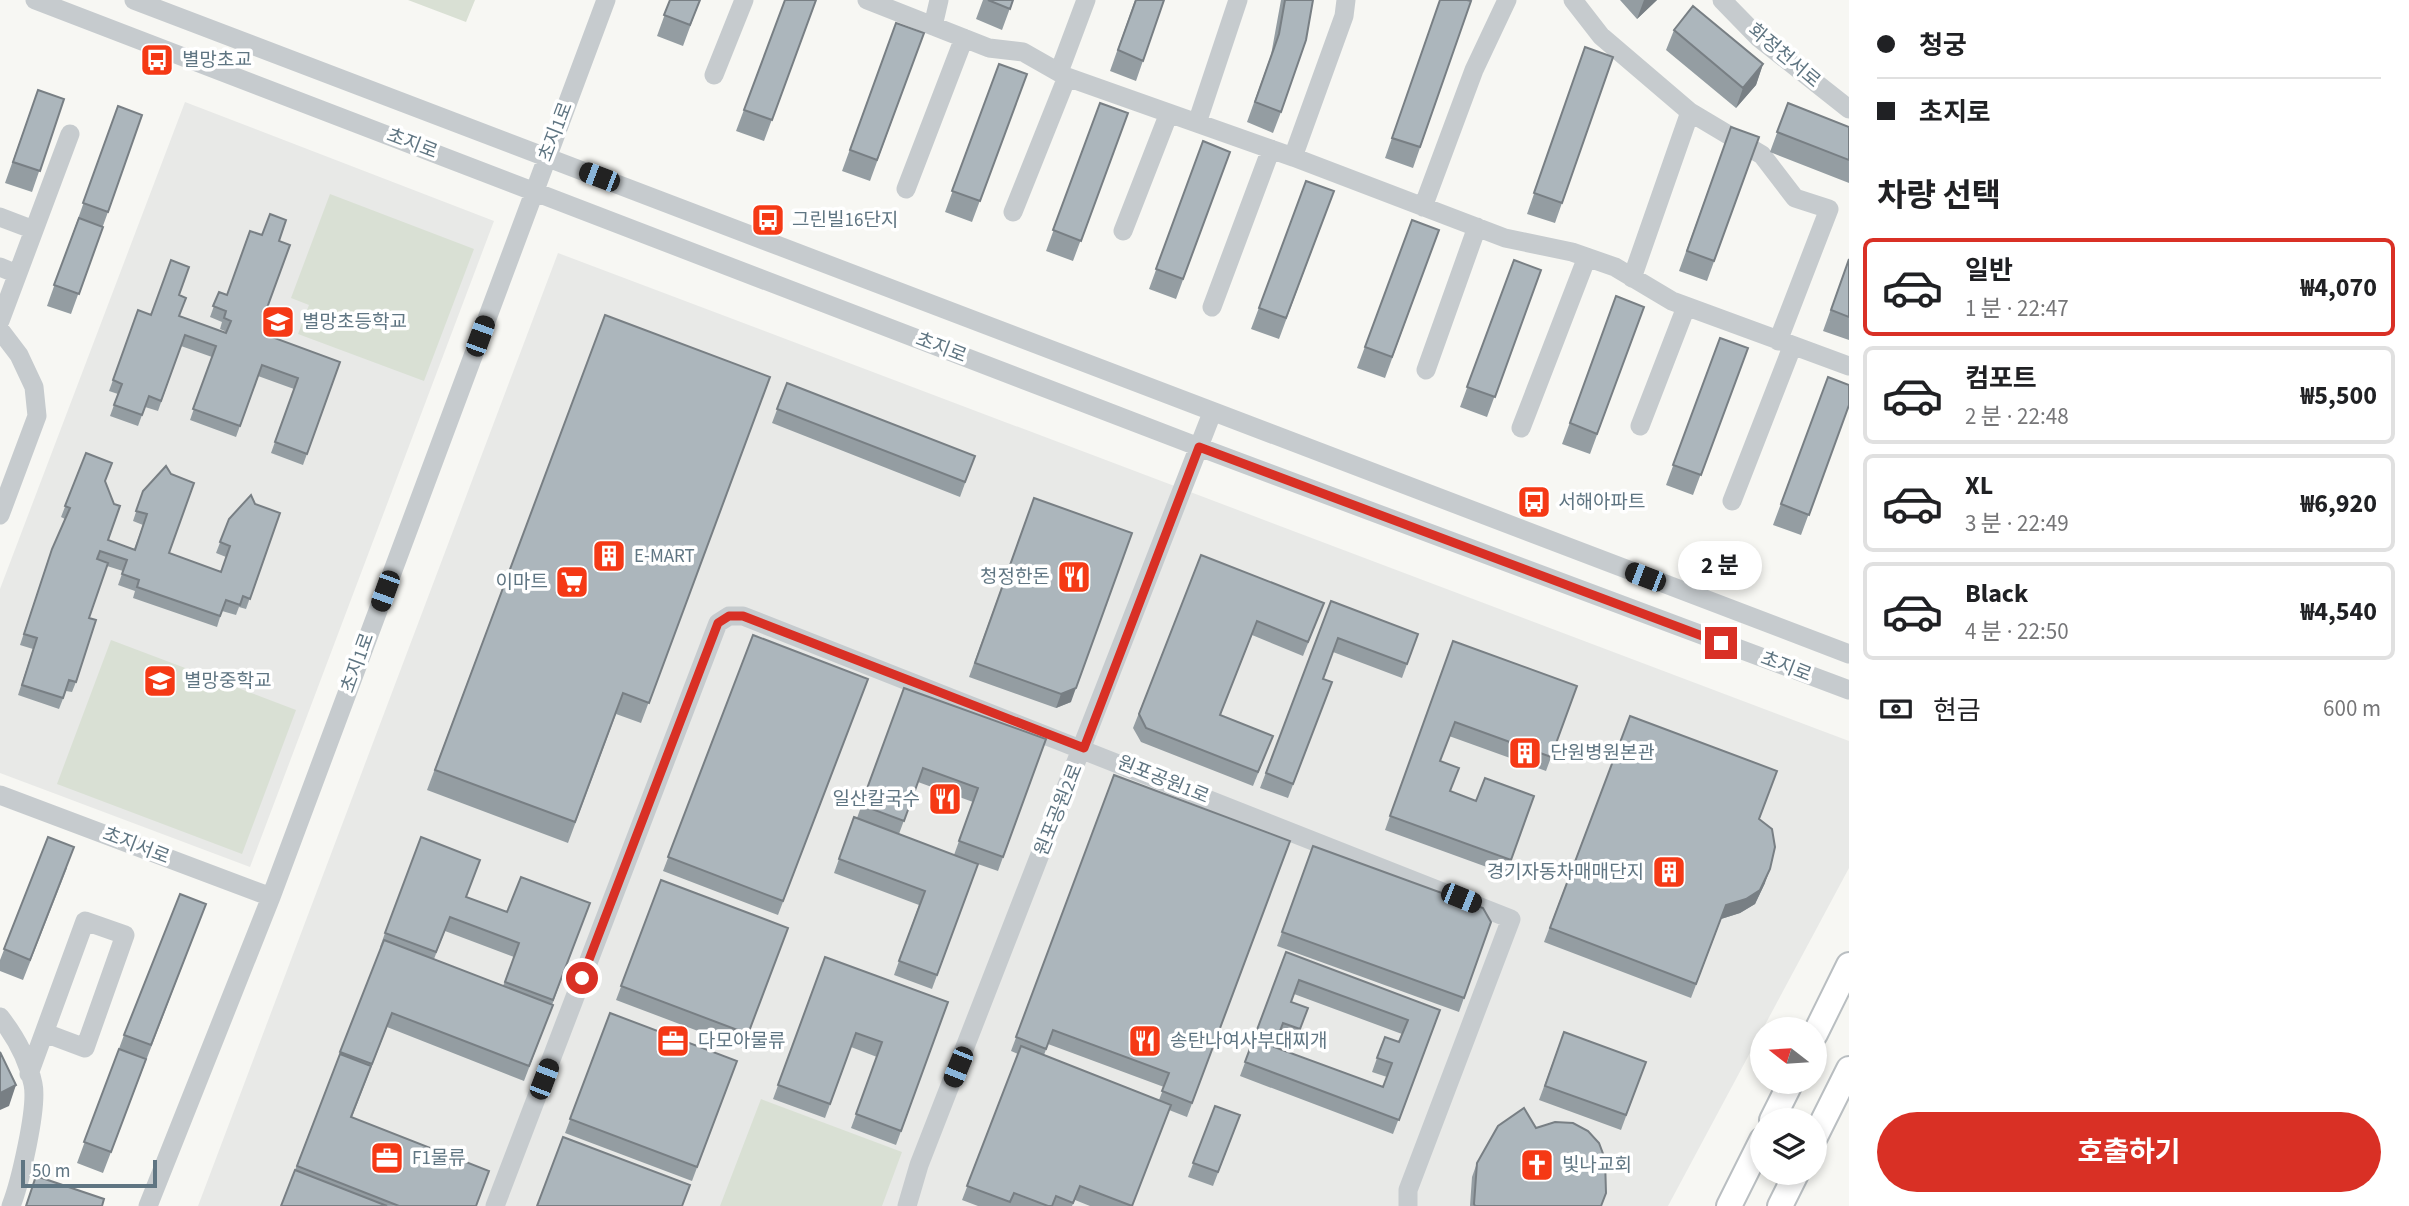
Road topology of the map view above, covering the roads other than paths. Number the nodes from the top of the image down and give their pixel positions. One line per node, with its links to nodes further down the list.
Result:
1 (35, 0): 26 (street, 초지로)
2 (134, 0): 23 (street, 초지로)
3 (606, 0): 23 (street, 초지1로)
4 (744, 0): 16 (street)
5 (867, 0): 13 (street)
6 (939, 0): 13 (street)
7 (1086, 0): 15 (street)
8 (1238, 0): 20 (street)
9 (1346, 0): 24 (street)
10 (1507, 0): 27 (street)
11 (1573, 0): 19 (street)
12 (1722, 0): 17 (street, 화정천서로)
13 (933, 26): 14 (street)
14 (964, 38): 15 (street); 25 (street)
15 (1063, 74): 18 (street); 28 (street)
16 (714, 75)
17 (1849, 109)
18 (1169, 113): 20 (street); 32 (street)
19 (1690, 113): 35 (street); 40 (street)
20 (1197, 123): 22 (street)
21 (70, 134): 31 (street)
22 (1271, 149): 24 (street); 36 (street)
23 (547, 157): 26 (street, 초지1로); 43 (street, 초지로)
24 (1293, 157): 27 (street)
25 (906, 189)
26 (534, 191): 46 (street, 초지로); 53 (street, 초지1로)
27 (1423, 207): 30 (street)
28 (1013, 212)
29 (0, 217): 31 (street)
30 (1477, 228): 33 (street); 42 (street)
31 (34, 230): 34 (street)
32 (1123, 231)
33 (1587, 257): 35 (street); 45 (street)
34 (9, 271): 38 (street)
35 (1632, 278): 37 (street)
36 (1212, 307)
37 (1686, 307): 40 (street); 44 (street)
38 (0, 320)
39 (0, 330): 48 (street)
40 (1785, 344): 41 (street); 47 (street)
41 (1849, 366)
42 (1426, 370)
43 (1212, 413): 46 (street, 원포공원2로); 49 (street, 초지로)
44 (1640, 426)
45 (1521, 428)
46 (1199, 447): 50 (street, 초지로); 51 (street, 원포공원2로)
47 (1732, 501)
48 (0, 515)
49 (1849, 654)
50 (1849, 690)
51 (1084, 748): 65 (street, 원포공원1로); 66 (street, 원포공원2로); 67 (street, 원포공원1로)
52 (0, 794): 53 (street, 초지서로)
53 (271, 897): 64 (street, 초지1로)
54 (1849, 965): 56 (main road)
55 (0, 1017): 59 (street)
56 (1823, 1017)
57 (45, 1033): 57 (street); 59 (street)
58 (1849, 1069): 60 (main road)
59 (29, 1074): 63 (street)
60 (1827, 1113)
61 (1750, 1164): 68 (main road)
62 (1790, 1185): 69 (main road)
63 (11, 1206)
64 (148, 1206)
65 (495, 1206)
66 (907, 1206)
67 (1408, 1206)
68 (1729, 1206)
69 (1780, 1206)

